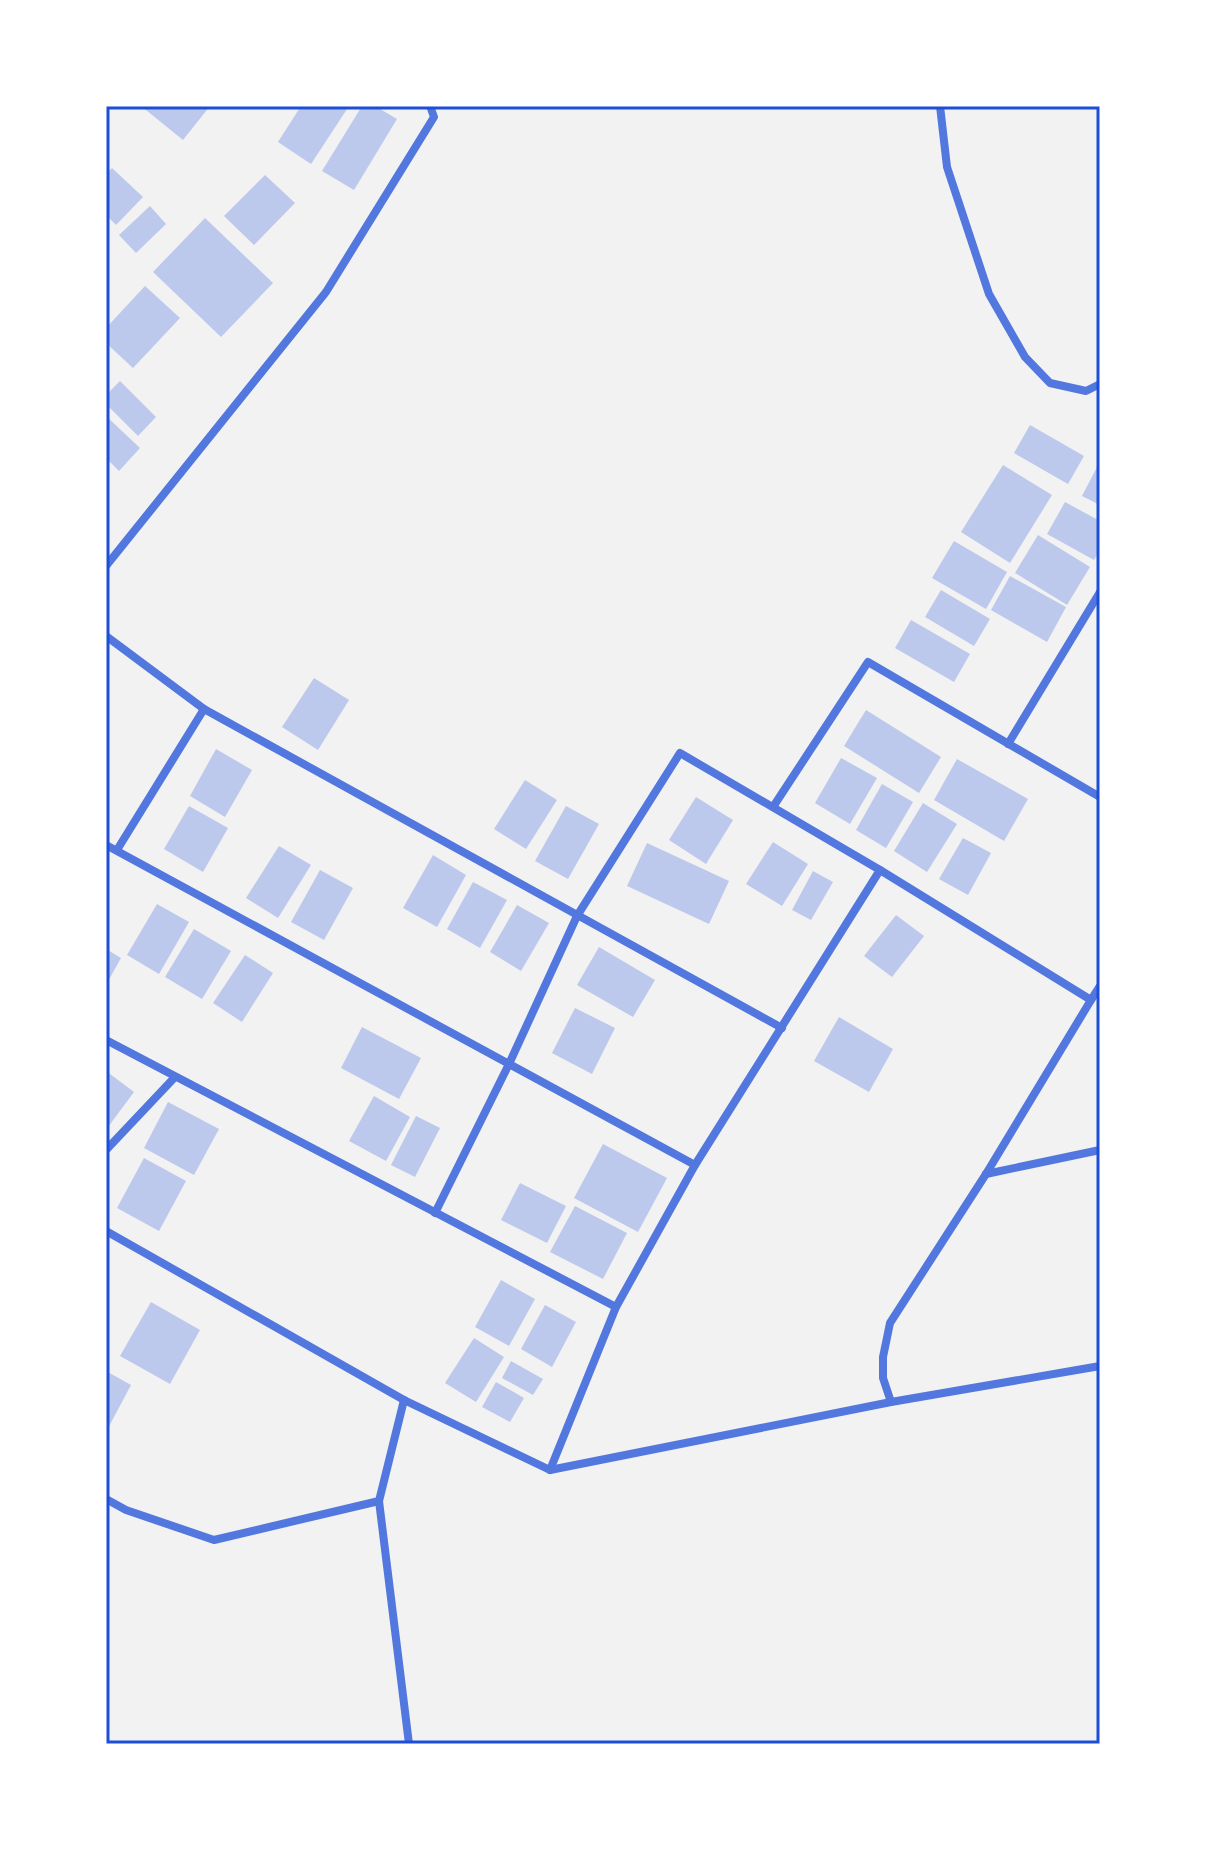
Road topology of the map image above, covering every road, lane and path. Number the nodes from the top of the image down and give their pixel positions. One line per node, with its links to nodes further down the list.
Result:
1 (430, 106): 4 (street)
2 (940, 106): 3 (street)
3 (1100, 384)
4 (106, 566)
5 (1100, 592): 8 (street)
6 (106, 636): 7 (street)
7 (204, 709): 12 (street); 14 (street)
8 (1008, 744): 9 (street); 10 (street)
9 (1100, 797)
10 (773, 807): 13 (street); 14 (street)
11 (106, 845): 12 (street)
12 (117, 850): 19 (street)
13 (880, 870): 16 (street); 17 (street)
14 (577, 916): 17 (street); 19 (street)
15 (1100, 986): 16 (street)
16 (1091, 1000): 24 (street)
17 (782, 1028): 23 (street)
18 (106, 1040): 20 (street)
19 (509, 1064): 23 (street); 25 (street)
20 (175, 1077): 21 (street); 25 (street)
21 (106, 1150)
22 (1100, 1150): 24 (street)
23 (695, 1165): 27 (street)
24 (986, 1174): 30 (street)
25 (435, 1213): 27 (street)
26 (106, 1231): 29 (street)
27 (616, 1307): 31 (street)
28 (1100, 1366): 30 (street)
29 (404, 1400): 31 (street); 33 (street)
30 (891, 1402): 31 (street)
31 (550, 1470)
32 (106, 1499): 33 (street)
33 (379, 1501): 34 (street)
34 (409, 1744)

